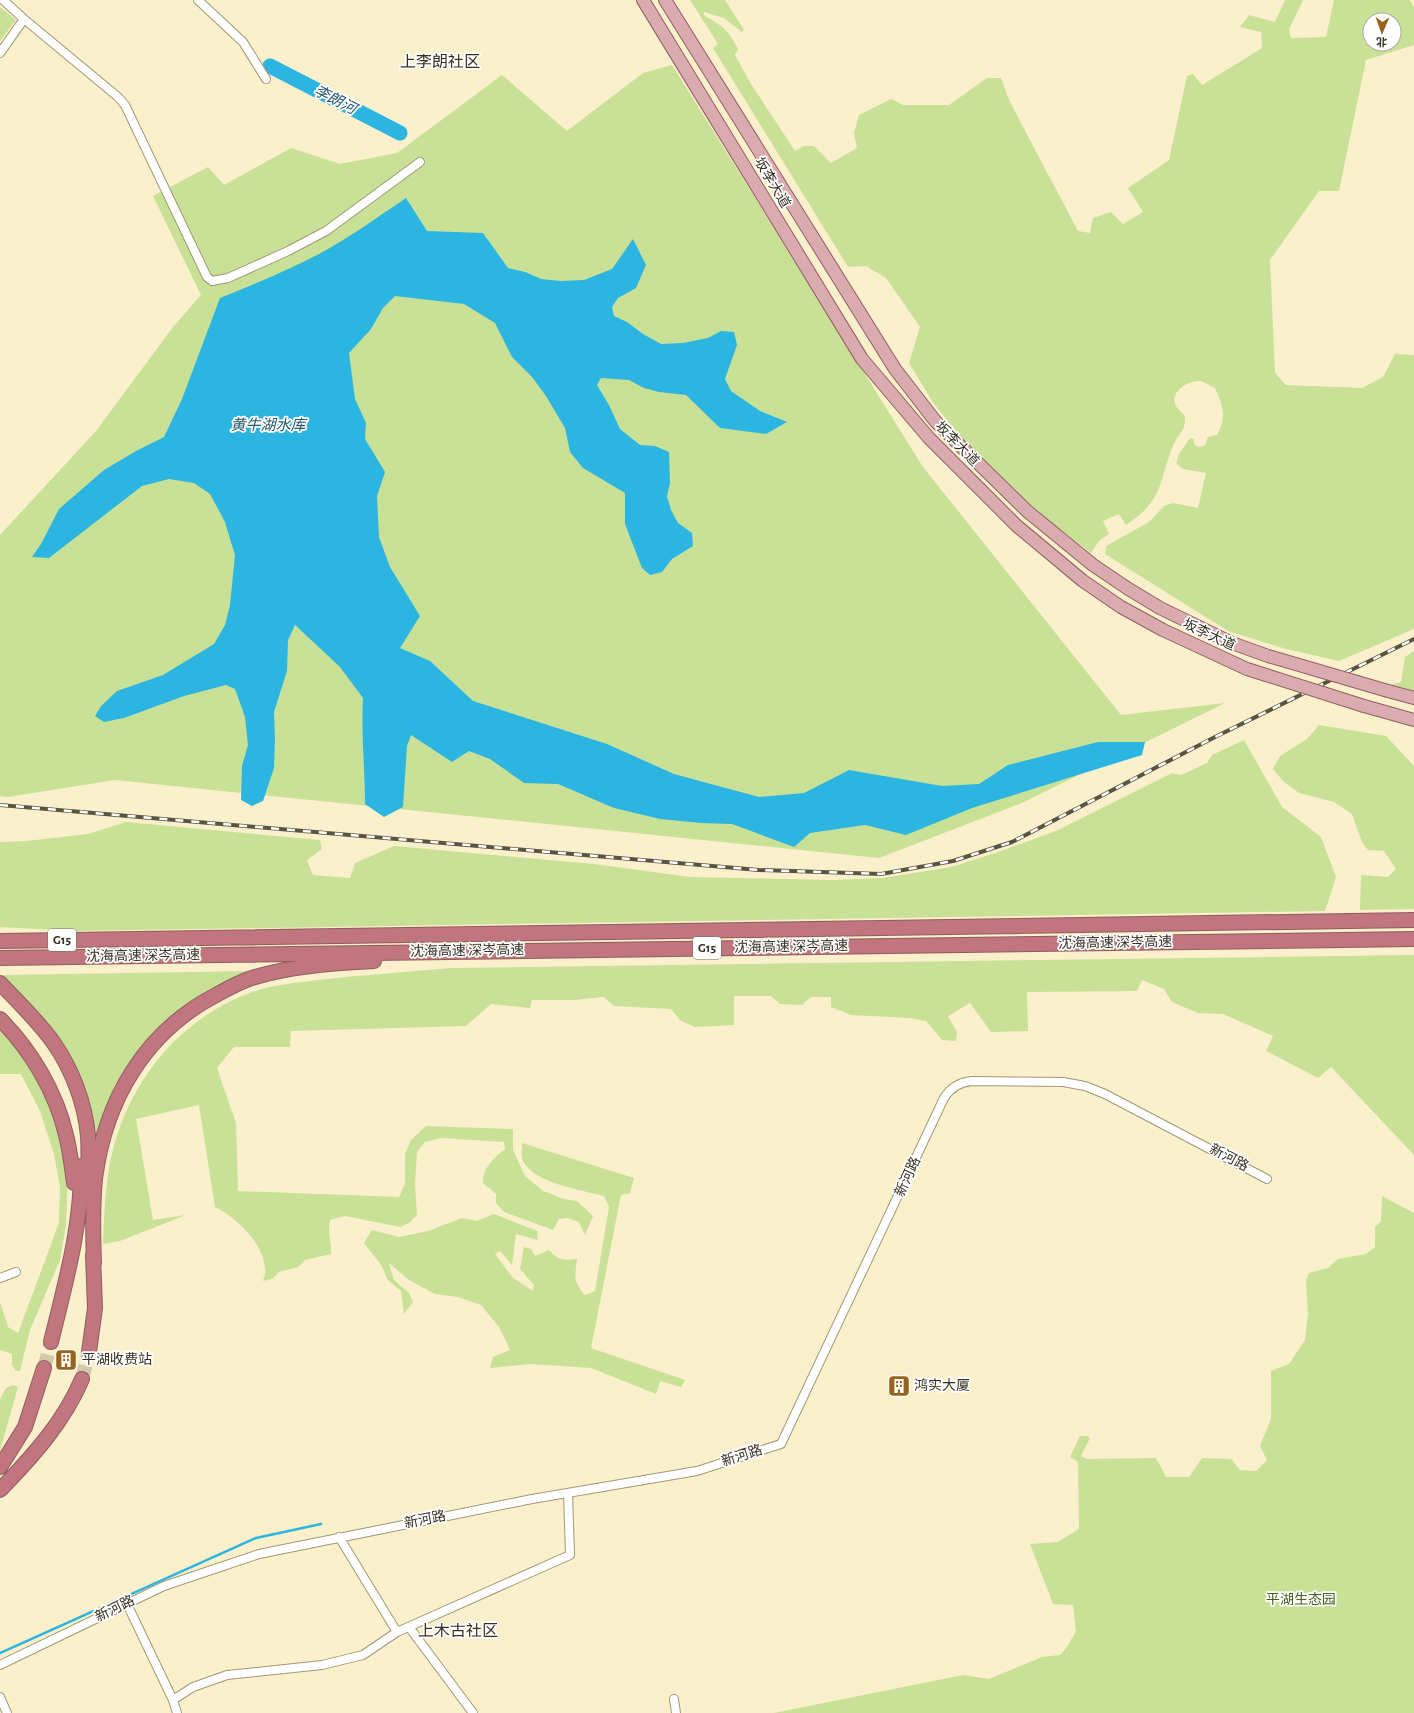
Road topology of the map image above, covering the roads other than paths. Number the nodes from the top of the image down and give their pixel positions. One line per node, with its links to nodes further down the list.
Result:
1 (3, 0): 5 (street)
2 (198, 0): 7 (street)
3 (643, 0): 10 (main road, 坂李大道, bridge)
4 (665, 0): 9 (main road, 坂李大道, bridge)
5 (24, 19): 6 (street); 8 (street)
6 (0, 53)
7 (266, 79)
8 (420, 162)
9 (1414, 698)
10 (1414, 720)
11 (1414, 920): 13 (highway, 沈海高速 深岑高速 / G15)
12 (0, 934): 13 (highway)
13 (125, 939): 15 (highway, G15)
14 (1414, 939): 16 (highway, 沈海高速 深岑高速 / G15)
15 (0, 941)
16 (561, 950): 17 (highway, 沈海高速 深岑高速 / G15); 22 (highway)
17 (0, 958)
18 (0, 983): 19 (highway)
19 (9, 1000): 22 (highway); 23 (highway)
20 (0, 1019): 23 (highway)
21 (1267, 1179): 36 (street, 新河路)
22 (94, 1263): 27 (highway)
23 (70, 1264): 26 (highway)
24 (16, 1272): 25 (street)
25 (0, 1278)
26 (51, 1342)
27 (89, 1352)
28 (44, 1368): 30 (highway)
29 (82, 1379): 31 (highway)
30 (25, 1427): 32 (highway); 33 (highway)
31 (49, 1434): 34 (highway); 35 (highway)
32 (0, 1461)
33 (0, 1467)
34 (0, 1482)
35 (0, 1490)
36 (568, 1493): 37 (street, 新河路); 39 (street)
37 (339, 1537): 38 (street, 新河路); 40 (street)
38 (127, 1604): 41 (street, 新河路); 44 (street)
39 (409, 1627): 40 (street); 47 (street)
40 (397, 1632): 44 (street)
41 (0, 1665)
42 (0, 1697): 45 (street)
43 (674, 1699): 48 (street)
44 (173, 1700): 46 (street)
45 (7, 1713)
46 (177, 1713)
47 (474, 1713)
48 (676, 1713)

